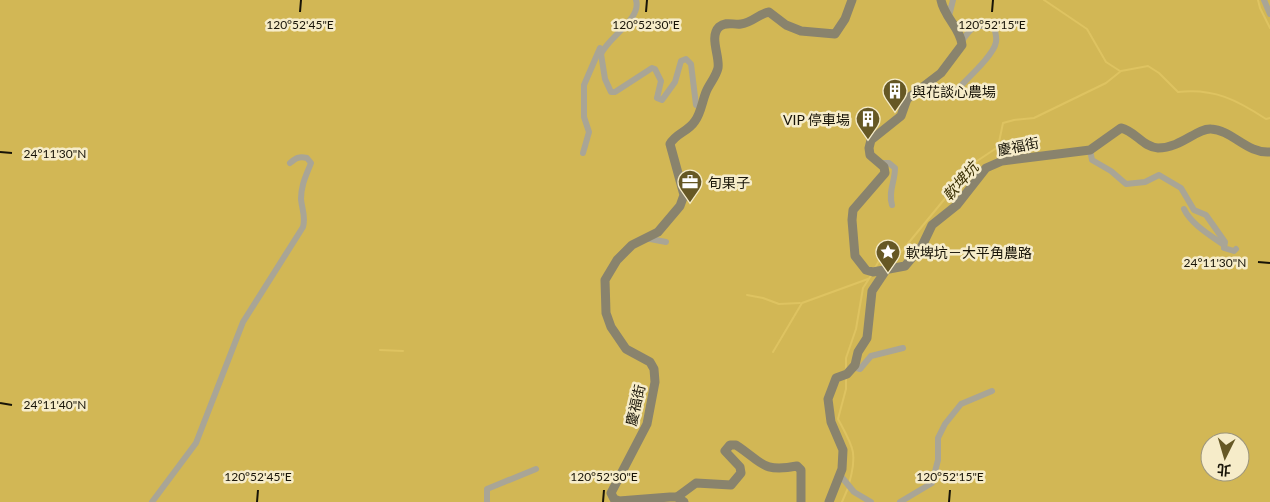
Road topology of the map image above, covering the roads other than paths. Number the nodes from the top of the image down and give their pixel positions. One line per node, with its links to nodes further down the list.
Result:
1 (636, 0): 9 (street)
2 (852, 0): 11 (street, 慶福街)
3 (941, 0): 7 (street)
4 (953, 0): 7 (street)
5 (1264, 0): 6 (street)
6 (1270, 14)
7 (948, 20): 8 (street)
8 (962, 41): 10 (street); 15 (street, 慶福街)
9 (606, 46): 11 (street); 14 (street)
10 (951, 96)
11 (701, 108): 19 (street, 慶福街)
12 (1090, 150): 13 (street, 慶福街); 21 (street); 23 (street, 慶福街)
13 (1270, 152)
14 (583, 153)
15 (879, 162): 17 (street); 23 (street, 慶福街)
16 (290, 163): 30 (street)
17 (892, 205)
18 (1184, 209): 21 (street)
19 (644, 238): 20 (street); 29 (street, 慶福街)
20 (666, 242)
21 (1224, 245): 22 (street)
22 (1236, 249)
23 (886, 270): 25 (street)
24 (902, 348): 25 (street)
25 (854, 366): 28 (street)
26 (992, 391): 35 (street)
27 (536, 469): 31 (street)
28 (842, 477): 33 (street); 34 (street)
29 (680, 500): 32 (street)
30 (152, 502)
31 (486, 502)
32 (800, 502)
33 (829, 502)
34 (871, 502)
35 (900, 502)

